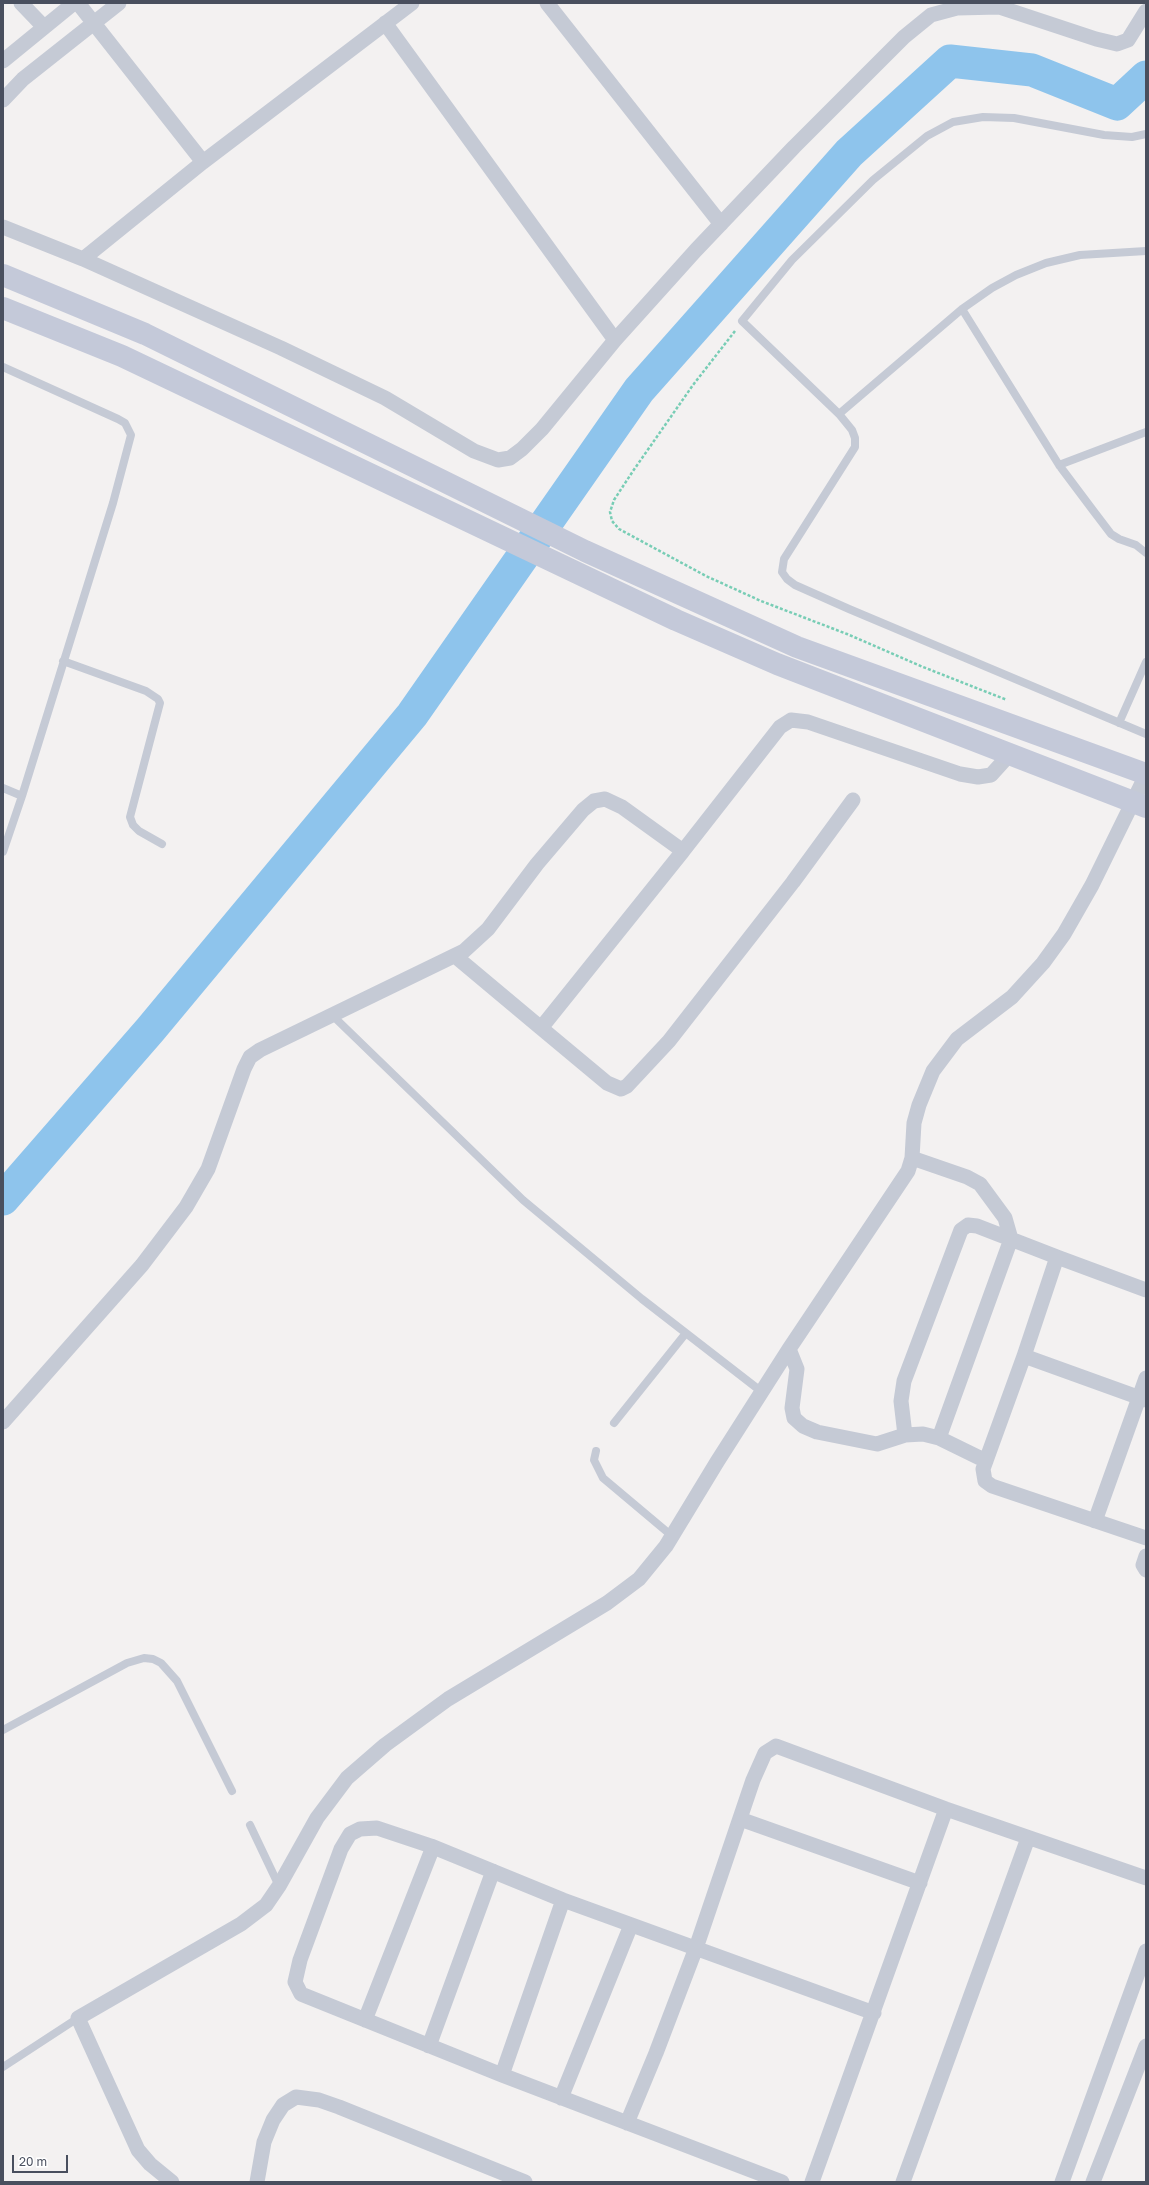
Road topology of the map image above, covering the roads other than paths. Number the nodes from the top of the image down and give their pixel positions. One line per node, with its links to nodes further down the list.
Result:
1 (20, 3): 11 (street)
2 (74, 3): 11 (street)
3 (78, 3): 9 (street)
4 (119, 3): 9 (street)
5 (412, 3): 10 (street)
6 (547, 3): 16 (street)
7 (1031, 10): 8 (street); 16 (street)
8 (1146, 11)
9 (93, 22): 13 (street); 15 (street)
10 (385, 23): 15 (street); 23 (street)
11 (44, 27): 12 (street)
12 (3, 61)
13 (3, 100)
14 (1146, 134): 25 (lane)
15 (203, 162): 19 (street)
16 (721, 224): 23 (street)
17 (3, 227): 19 (street)
18 (1146, 251): 22 (lane)
19 (83, 259): 23 (street)
20 (3, 275): 34 (main road)
21 (3, 308): 33 (main road)
22 (962, 309): 25 (lane); 27 (lane)
23 (615, 340)
24 (3, 367): 29 (lane)
25 (839, 414): 31 (lane)
26 (1146, 432): 27 (lane)
27 (1059, 465): 28 (lane)
28 (1146, 553)
29 (63, 661): 36 (lane); 39 (lane)
30 (1146, 662): 31 (lane)
31 (1119, 723): 32 (lane)
32 (1146, 734)
33 (1010, 754): 38 (main road); 40 (street)
34 (1146, 775): 38 (street)
35 (3, 788): 36 (lane)
36 (22, 796): 41 (lane)
37 (852, 800): 44 (street)
38 (1139, 804): 45 (street)
39 (162, 844)
40 (683, 851): 42 (street); 44 (street)
41 (3, 852)
42 (455, 956): 43 (street); 44 (street)
43 (332, 1015): 49 (lane); 55 (street)
44 (541, 1028)
45 (912, 1158): 46 (street); 50 (street)
46 (1011, 1239): 47 (street); 57 (street); 58 (street)
47 (1057, 1257): 48 (street); 51 (street)
48 (1146, 1290)
49 (686, 1333): 53 (lane); 56 (lane)
50 (789, 1349): 53 (street); 57 (street)
51 (1024, 1356): 54 (street); 60 (street)
52 (1146, 1378): 54 (street)
53 (762, 1392): 62 (street)
54 (1143, 1398): 61 (street)
55 (3, 1422)
56 (614, 1423)
57 (905, 1434): 58 (street)
58 (939, 1438): 60 (street)
59 (596, 1451): 62 (lane)
60 (986, 1460): 61 (street)
61 (1095, 1521): 63 (street)
62 (672, 1536): 76 (street)
63 (1146, 1538)
64 (1146, 1556): 65 (street)
65 (1146, 1570)
66 (3, 1730): 67 (lane)
67 (232, 1791)
68 (946, 1809): 69 (street); 71 (street); 75 (street)
69 (740, 1819): 75 (street); 79 (street)
70 (250, 1825): 76 (lane)
71 (1028, 1838): 74 (street); 95 (street)
72 (433, 1847): 73 (street); 83 (street); 83 (street)
73 (493, 1871): 77 (street); 84 (street)
74 (1146, 1878)
75 (920, 1883): 81 (street)
76 (279, 1886): 82 (street)
77 (562, 1900): 78 (street); 87 (street)
78 (631, 1925): 79 (street); 88 (street)
79 (696, 1948): 81 (street); 89 (street)
80 (1146, 1951): 96 (street)
81 (874, 2013): 94 (street)
82 (78, 2018): 86 (lane); 90 (street)
83 (365, 2020): 84 (street)
84 (429, 2046): 87 (street)
85 (1146, 2046): 97 (street)
86 (3, 2066)
87 (502, 2075): 88 (street)
88 (561, 2098): 89 (street)
89 (627, 2123): 93 (street)
90 (172, 2182)
91 (257, 2182): 92 (street)
92 (525, 2182)
93 (782, 2182)
94 (812, 2182)
95 (903, 2182)
96 (1062, 2182)
97 (1093, 2182)

